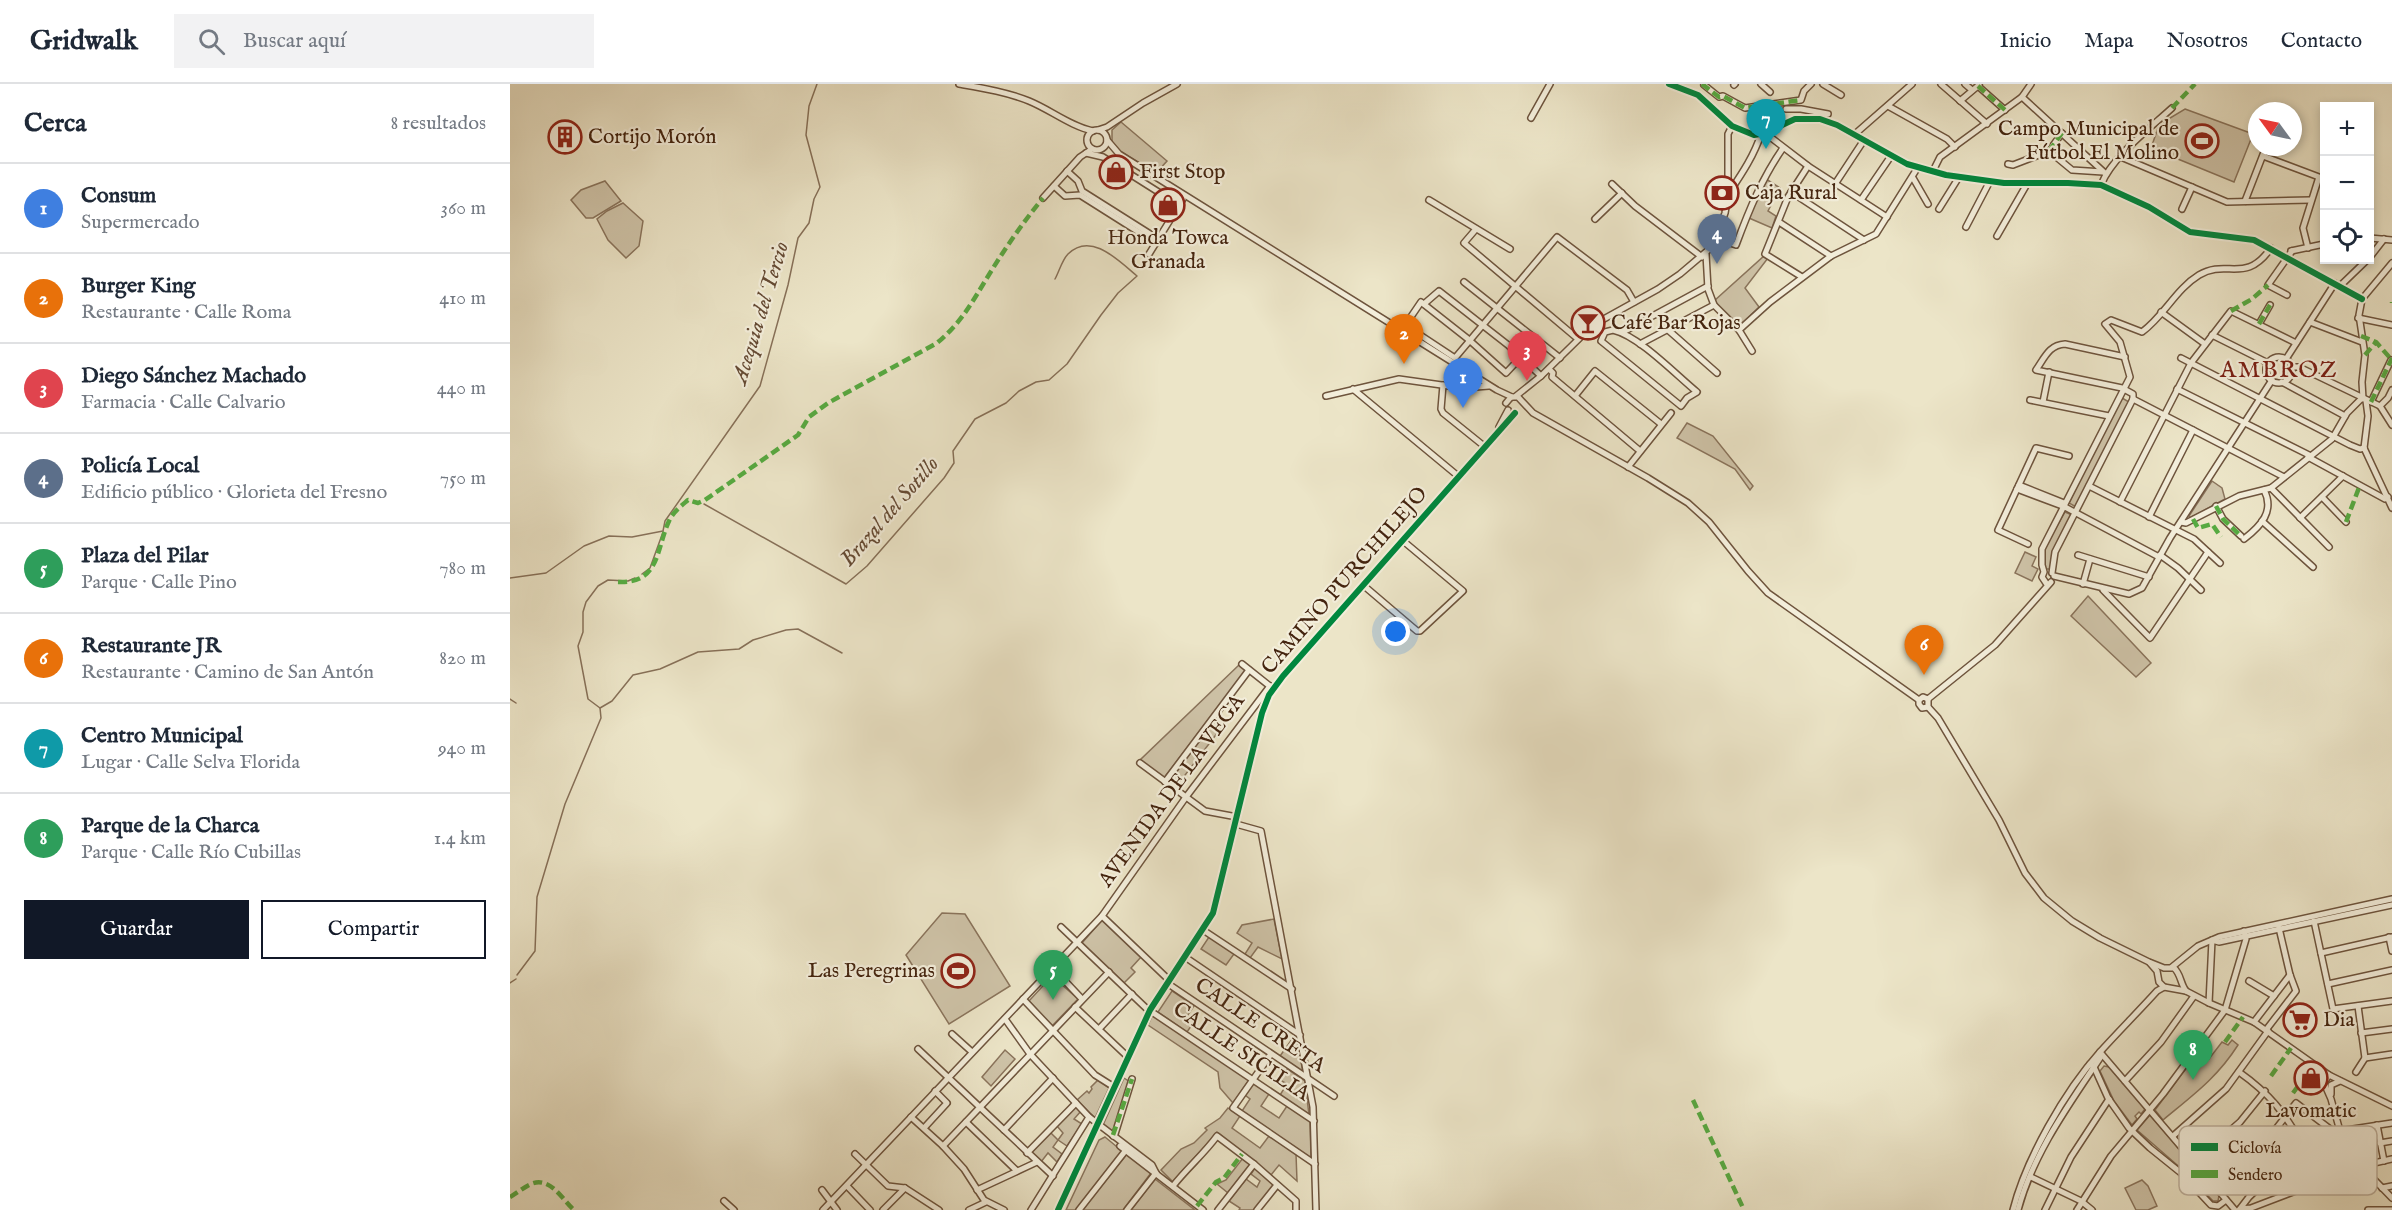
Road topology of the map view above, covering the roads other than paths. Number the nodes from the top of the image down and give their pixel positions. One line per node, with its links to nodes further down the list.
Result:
1 (959, 84): 31 (street)
2 (1177, 84): 28 (street)
3 (1550, 84): 27 (street)
4 (1668, 84): 16 (street)
5 (1761, 84): 15 (street)
6 (1811, 84): 20 (street)
7 (1823, 84): 17 (street)
8 (1912, 84): 21 (street)
9 (1941, 84): 19 (street)
10 (1965, 84): 14 (street)
11 (2031, 84): 18 (street)
12 (1704, 85): 16 (street); 20 (street)
13 (1979, 85): 14 (street); 24 (street)
14 (1972, 90): 19 (street)
15 (1770, 92)
16 (1698, 95): 32 (street)
17 (1842, 95)
18 (2022, 97): 24 (street); 34 (street)
19 (1960, 101): 30 (street)
20 (1785, 102): 23 (street)
21 (1888, 106): 36 (street); 40 (street)
22 (2172, 108): 48 (street)
23 (1786, 109): 25 (street); 29 (street)
24 (2005, 110): 30 (street)
25 (1808, 114): 26 (street); 29 (street); 36 (street)
26 (1828, 114)
27 (1531, 118)
28 (1116, 122): 33 (street); 37 (street)
29 (1785, 123): 35 (street)
30 (1987, 124): 40 (street)
31 (1073, 125): 33 (street); 39 (street)
32 (1732, 126): 35 (street); 59 (street)
33 (1096, 131): 37 (street); 39 (street)
34 (2062, 133): 43 (street); 54 (street)
35 (1763, 134): 41 (street); 59 (street)
36 (1855, 134): 38 (street)
37 (1106, 139): 42 (street); 45 (street)
38 (1864, 140): 46 (street); 60 (street)
39 (1087, 142): 44 (street); 44 (street)
40 (1956, 147): 53 (street)
41 (1783, 148): 50 (street); 81 (street)
42 (1101, 150): 44 (street); 45 (street)
43 (2049, 152): 49 (street); 54 (street)
44 (1086, 153): 52 (street); 86 (street)
45 (1119, 154): 117 (street)
46 (1891, 156): 51 (street); 68 (street)
47 (2263, 156): 69 (street); 71 (street)
48 (2121, 157): 54 (street); 64 (street)
49 (2008, 164)
50 (1808, 166): 60 (street); 65 (street)
51 (1918, 167): 53 (street); 56 (street)
52 (1067, 171): 63 (street); 86 (street)
53 (1933, 171): 55 (street)
54 (2103, 171): 62 (street)
55 (1959, 177): 57 (street); 73 (street)
56 (1913, 178): 72 (street); 75 (street)
57 (1990, 181): 61 (street); 78 (street)
58 (1612, 184): 66 (street)
59 (1731, 184): 81 (street)
60 (1835, 184): 68 (street)
61 (2027, 184): 62 (street); 80 (street)
62 (2101, 185): 88 (street)
63 (1053, 186): 67 (street); 86 (street)
64 (2192, 187): 71 (street); 74 (street)
65 (1791, 192): 77 (street); 84 (street)
66 (1622, 193): 76 (street); 93 (street)
67 (1043, 198)
68 (1861, 200): 75 (street)
69 (2311, 200): 71 (street); 89 (street)
70 (1429, 201): 79 (street)
71 (2246, 201)
72 (1928, 204)
73 (1939, 209)
74 (2182, 209)
75 (1887, 217): 84 (street)
76 (1595, 219)
77 (1779, 222): 95 (street); 98 (street)
78 (1966, 227)
79 (1476, 229): 90 (street); 101 (street)
80 (1997, 236)
81 (1716, 238): 93 (street)
82 (2374, 238): 83 (street)
83 (2384, 239): 85 (street); 91 (street)
84 (1864, 240): 95 (street)
85 (2392, 240)
86 (1157, 241): 92 (street)
87 (2320, 245): 89 (street)
88 (2271, 248): 94 (street); 110 (street)
89 (2308, 248): 94 (street)
90 (1510, 249)
91 (2374, 251)
92 (1149, 254)
93 (1704, 255): 102 (street); 105 (street)
94 (2285, 255): 100 (street); 103 (street)
95 (1831, 256): 98 (street)
96 (2361, 264): 100 (street)
97 (2391, 266): 104 (street)
98 (1802, 277): 119 (street)
99 (1464, 282): 109 (street)
100 (2338, 285): 104 (street); 112 (street)
101 (1515, 286): 105 (street); 109 (street); 124 (street)
102 (1708, 286): 107 (street); 121 (street)
103 (2287, 295)
104 (2362, 299): 111 (street)
105 (1634, 302): 115 (street)
106 (1422, 303): 114 (street); 117 (street); 125 (street)
107 (1714, 304): 118 (street); 119 (street)
108 (2270, 305): 113 (street)
109 (1497, 308): 114 (street); 135 (street)
110 (2161, 312): 129 (street); 134 (street)
111 (2358, 318): 116 (street); 126 (street)
112 (2310, 322): 126 (street); 127 (street)
113 (2259, 324): 123 (street); 127 (street)
114 (1483, 325): 125 (street); 133 (street)
115 (1593, 325): 120 (street); 124 (street)
116 (2392, 325)
117 (1403, 328): 122 (street)
118 (1667, 329): 128 (street); 145 (street)
119 (1739, 330): 131 (street)
120 (1605, 332): 121 (street); 128 (street)
121 (1623, 332): 128 (street)
122 (1415, 335): 125 (street); 143 (street)
123 (2212, 335): 129 (street); 140 (street)
124 (1578, 339): 135 (street)
125 (1470, 340): 133 (street)
126 (2362, 342): 132 (street)
127 (2296, 343): 137 (street)
128 (1640, 344)
129 (2205, 344): 139 (street)
130 (2372, 349): 132 (street)
131 (1752, 351)
132 (2365, 355): 166 (street)
133 (1521, 357): 146 (street)
134 (2125, 357): 144 (street); 155 (street)
135 (1560, 358): 142 (street)
136 (2181, 358): 139 (street)
137 (2286, 359): 140 (street); 141 (street)
138 (2391, 360): 166 (street)
139 (2191, 363): 156 (street); 163 (street)
140 (2268, 363): 148 (street)
141 (2291, 367): 149 (street); 166 (street)
142 (1549, 369): 146 (street); 147 (street)
143 (1468, 372): 151 (street); 152 (street)
144 (2049, 372): 155 (street); 169 (street)
145 (1717, 373)
146 (1541, 376): 147 (street); 154 (street)
147 (1552, 377): 162 (street)
148 (2272, 380): 149 (street); 163 (street)
149 (2282, 382): 177 (street)
150 (1443, 385): 152 (street); 153 (street); 184 (street)
151 (1490, 386): 152 (street); 157 (street)
152 (1463, 388)
153 (1353, 389): 160 (street); 191 (street)
154 (1527, 389): 161 (street, CAMINO PURCHILEJO); 168 (street, CAMINO PURCHILEJO)
155 (2125, 389): 159 (street); 165 (street)
156 (2177, 389): 176 (street); 178 (street)
157 (1497, 390): 161 (street); 170 (street)
158 (2392, 390): 167 (street)
159 (2121, 395): 165 (street); 175 (street)
160 (1326, 396)
161 (1514, 396): 168 (street); 170 (street, CAMINO PURCHILEJO)
162 (1575, 396): 179 (street); 187 (street)
163 (2260, 398): 178 (street); 183 (street)
164 (2030, 400): 169 (street)
165 (2133, 400): 176 (street); 194 (street)
166 (2366, 400): 171 (street); 177 (street); 186 (street)
167 (2390, 400): 171 (street)
168 (1523, 402): 172 (street, CAMINO PURCHILEJO); 173 (street)
169 (2043, 402): 175 (street)
170 (1507, 406): 172 (street); 182 (street, CAMINO PURCHILEJO)
171 (2380, 406): 180 (street)
172 (1517, 412): 173 (street); 182 (street, CAMINO PURCHILEJO)
173 (1533, 413): 190 (street)
174 (1671, 413): 179 (street)
175 (2109, 416): 201 (street)
176 (2164, 416): 181 (street); 199 (street)
177 (2344, 416): 183 (street)
178 (2245, 422): 185 (street); 189 (street)
179 (1661, 424): 187 (street)
180 (2392, 424)
181 (2193, 430): 185 (street); 204 (street)
182 (1493, 435): 184 (street, CAMINO PURCHILEJO)
183 (2334, 436): 186 (street); 189 (street)
184 (1484, 446): 191 (street, CAMINO PURCHILEJO)
185 (2229, 448): 193 (street); 207 (street)
186 (2364, 448): 198 (street)
187 (1640, 451): 190 (street)
188 (2069, 456): 195 (street)
189 (2310, 457): 192 (street); 193 (street)
190 (1628, 467): 232 (street)
191 (1458, 476): 210 (street, CAMINO PURCHILEJO)
192 (2343, 476): 197 (street); 198 (street)
193 (2284, 477): 196 (street)
194 (2089, 486): 199 (street); 203 (street)
195 (2018, 487): 201 (street); 211 (street)
196 (2268, 489): 200 (street); 205 (street); 206 (street)
197 (2322, 497): 205 (street); 208 (street)
198 (2388, 497): 202 (street)
199 (2120, 502): 204 (street)
200 (2217, 506): 206 (street); 207 (street)
201 (2065, 507): 203 (street); 219 (street)
202 (2392, 508)
203 (2076, 512): 215 (street); 222 (street)
204 (2149, 517): 209 (street)
205 (2301, 518): 212 (street)
206 (2262, 521): 218 (street)
207 (2181, 522): 209 (street)
208 (2346, 522)
209 (2176, 530): 213 (street); 215 (street)
210 (1402, 540): 224 (street, CAMINO PURCHILEJO); 224 (street)
211 (2028, 544)
212 (2329, 547)
213 (2208, 552): 217 (street); 221 (street)
214 (2078, 555): 216 (street)
215 (2159, 556): 220 (street); 221 (street)
216 (2090, 559): 220 (street); 223 (street)
217 (2220, 562)
218 (2313, 567)
219 (2044, 572): 222 (street); 222 (street)
220 (2149, 577): 225 (street)
221 (2190, 579): 225 (street); 226 (street)
222 (2050, 581): 223 (street); 231 (street)
223 (2082, 584): 225 (street)
224 (1363, 585): 229 (street, CAMINO PURCHILEJO)
225 (2101, 589)
226 (2200, 590)
227 (1242, 664): 228 (street)
228 (1249, 670): 229 (street); 236 (street)
229 (1271, 687): 230 (street, CAMINO PURCHILEJO)
230 (1265, 697): 234 (street, CAMINO PURCHILEJO); 234 (street, AVENIDA DE LA VEGA)
231 (1928, 699): 232 (street); 233 (street)
232 (1919, 700): 233 (street)
233 (1928, 707): 254 (street)
234 (1258, 711): 237 (street, AVENIDA DE LA VEGA); 238 (street, CAMINO PURCHILEJO)
235 (1140, 763): 236 (street)
236 (1165, 782): 237 (street)
237 (1186, 797): 238 (street); 242 (street, AVENIDA DE LA VEGA)
238 (1237, 817): 239 (street, CAMINO PURCHILEJO)
239 (1236, 824): 246 (street, CAMINO PURCHILEJO); 268 (street)
240 (2392, 899): 243 (street)
241 (2392, 905): 243 (street)
242 (1102, 916): 250 (street, AVENIDA DE LA VEGA); 264 (street, CALLE CRETA)
243 (2313, 919): 245 (street); 252 (street)
244 (1061, 927): 250 (street, CALLE SICILIA)
245 (2279, 927): 247 (street); 260 (street)
246 (1203, 930): 253 (street, CAMINO PURCHILEJO); 268 (street)
247 (2245, 934): 249 (street); 280 (street)
248 (2391, 937): 251 (street); 252 (street)
249 (2212, 940): 256 (street); 276 (street)
250 (1077, 942): 258 (street, CALLE SICILIA); 273 (street, AVENIDA DE LA VEGA)
251 (2392, 951)
252 (2321, 953): 265 (street)
253 (1185, 957): 264 (street, CAMINO PURCHILEJO); 289 (street)
254 (2149, 962): 255 (street); 259 (street)
255 (2164, 968): 256 (street); 259 (street)
256 (2175, 969): 261 (street)
257 (2392, 970): 265 (street)
258 (1108, 972): 270 (street, CALLE SICILIA); 274 (street)
259 (2159, 975): 266 (street)
260 (2290, 975): 272 (street); 286 (street)
261 (2180, 980): 267 (street); 269 (street)
262 (1065, 981): 274 (street)
263 (2249, 981): 272 (street)
264 (1168, 982): 279 (street, CAMINO PURCHILEJO); 294 (street, CALLE CRETA)
265 (2328, 984): 277 (street)
266 (2162, 985): 267 (street); 292 (street)
267 (2174, 987): 269 (street)
268 (1292, 990): 289 (street)
269 (2186, 991): 271 (street)
270 (1132, 994): 279 (street, CALLE SICILIA); 283 (street)
271 (2194, 996): 276 (street); 309 (street)
272 (2274, 996): 282 (street)
273 (1023, 999): 281 (street, AVENIDA DE LA VEGA); 285 (street)
274 (1082, 999): 278 (street)
275 (2392, 1001): 277 (street)
276 (2209, 1003): 280 (street)
277 (2358, 1006): 287 (street)
278 (1075, 1007): 283 (street); 285 (street)
279 (1150, 1010): 296 (street, CAMINO PURCHILEJO); 307 (street, CALLE SICILIA)
280 (2225, 1010): 282 (street); 322 (street)
281 (1005, 1019): 291 (street, AVENIDA DE LA VEGA); 293 (street)
282 (2254, 1022): 286 (street)
283 (1099, 1029): 296 (street)
284 (2392, 1029): 287 (street)
285 (1053, 1030): 293 (street); 313 (street)
286 (2267, 1031): 299 (street); 301 (street)
287 (2361, 1033): 297 (street)
288 (952, 1034): 291 (street)
289 (1300, 1035): 308 (street)
290 (918, 1049): 304 (street)
291 (972, 1053): 304 (street, AVENIDA DE LA VEGA)
292 (2101, 1053): 298 (street); 300 (street)
293 (1030, 1054): 305 (street); 321 (street)
294 (1270, 1054): 307 (street); 308 (street, CALLE CRETA)
295 (2392, 1054): 297 (street)
296 (1128, 1057): 313 (street, CAMINO PURCHILEJO)
297 (2366, 1058): 302 (street)
298 (2110, 1063): 300 (street); 309 (street)
299 (2311, 1064): 303 (street); 311 (street)
300 (2093, 1068): 317 (street); 363 (street); 403 (street)
301 (2239, 1072): 315 (street); 331 (street)
302 (2356, 1072)
303 (2330, 1076): 310 (street); 311 (street); 312 (street)
304 (949, 1077): 314 (street, AVENIDA DE LA VEGA); 321 (street)
305 (1053, 1078): 319 (street); 339 (street)
306 (1132, 1079): 343 (street)
307 (1253, 1079): 326 (street, CALLE SICILIA); 357 (street)
308 (1308, 1080): 316 (street, CALLE CRETA); 326 (street)
309 (2124, 1081): 322 (street)
310 (2340, 1081): 312 (street); 320 (street)
311 (2324, 1083): 318 (street)
312 (2331, 1085): 318 (street)
313 (1114, 1088): 329 (street, CAMINO PURCHILEJO)
314 (936, 1091): 324 (street, AVENIDA DE LA VEGA); 338 (street)
315 (2265, 1091): 323 (street); 332 (street)
316 (1334, 1096)
317 (2109, 1099): 340 (street); 370 (street)
318 (2331, 1099): 336 (street)
319 (1076, 1102): 325 (street); 349 (street)
320 (2392, 1106)
321 (980, 1107): 327 (street); 339 (street)
322 (2150, 1110): 340 (street); 342 (street)
323 (2287, 1116): 333 (street); 334 (street); 335 (street)
324 (911, 1117): 338 (street); 358 (street, AVENIDA DE LA VEGA)
325 (1089, 1117): 329 (street); 362 (street)
326 (1314, 1121): 357 (street)
327 (966, 1122): 347 (street); 359 (street)
328 (2392, 1123): 330 (street)
329 (1098, 1124): 343 (street); 395 (street, CAMINO PURCHILEJO)
330 (2377, 1125): 337 (street); 346 (street)
331 (2184, 1126)
332 (2235, 1126)
333 (2278, 1126)
334 (2292, 1126)
335 (2327, 1126)
336 (2337, 1126)
337 (2372, 1126)
338 (924, 1128): 347 (street)
339 (1004, 1130): 349 (street)
340 (2132, 1131): 360 (street); 384 (street)
341 (2179, 1131): 342 (street)
342 (2173, 1136): 345 (street)
343 (1112, 1137): 348 (street); 351 (street)
344 (2392, 1141): 346 (street)
345 (2179, 1143)
346 (2380, 1143): 353 (street)
347 (943, 1146): 373 (street)
348 (1126, 1150): 351 (street); 396 (street)
349 (1027, 1153): 354 (street)
350 (855, 1154): 358 (street)
351 (1134, 1154): 361 (street)
352 (2392, 1159): 353 (street)
353 (2384, 1161): 355 (street)
354 (1037, 1162): 359 (street); 362 (street)
355 (2377, 1163)
356 (1254, 1164): 365 (street); 367 (street); 399 (street)
357 (1315, 1164): 402 (street)
358 (866, 1165): 366 (street, AVENIDA DE LA VEGA); 369 (street)
359 (1017, 1171): 373 (street)
360 (2179, 1171)
361 (1156, 1173): 367 (street); 397 (street)
362 (1053, 1176): 394 (street)
363 (2031, 1177): 370 (street); 404 (street)
364 (2377, 1183): 371 (street)
365 (1277, 1185): 400 (street); 401 (street)
366 (847, 1186): 382 (street, AVENIDA DE LA VEGA); 389 (street)
367 (1173, 1186): 398 (street)
368 (2392, 1186): 371 (street)
369 (905, 1188): 390 (street); 391 (street)
370 (2055, 1188): 384 (street); 405 (street)
371 (2382, 1188): 378 (street)
372 (822, 1190): 382 (street)
373 (977, 1190): 383 (street)
374 (2202, 1195): 379 (street)
375 (2222, 1195): 379 (street)
376 (2251, 1195): 380 (street)
377 (2285, 1195): 385 (street)
378 (2392, 1198)
379 (2226, 1200): 408 (street)
380 (2246, 1200): 385 (street); 408 (street)
381 (724, 1201): 386 (street)
382 (832, 1201): 387 (street, AVENIDA DE LA VEGA); 388 (street)
383 (986, 1202): 392 (street); 393 (street)
384 (2081, 1202): 406 (street); 407 (street)
385 (2251, 1208): 408 (street)
386 (734, 1210)
387 (823, 1210)
388 (837, 1210)
389 (870, 1210)
390 (883, 1210)
391 (939, 1210)
392 (969, 1210)
393 (1004, 1210)
394 (1032, 1210)
395 (1058, 1210)
396 (1079, 1210)
397 (1127, 1210)
398 (1203, 1210)
399 (1218, 1210)
400 (1257, 1210)
401 (1296, 1210)
402 (1316, 1210)
403 (2013, 1210)
404 (2018, 1210)
405 (2045, 1210)
406 (2077, 1210)
407 (2092, 1210)
408 (2238, 1210)
409 (2368, 1210): 410 (street)
410 (2392, 1210)

